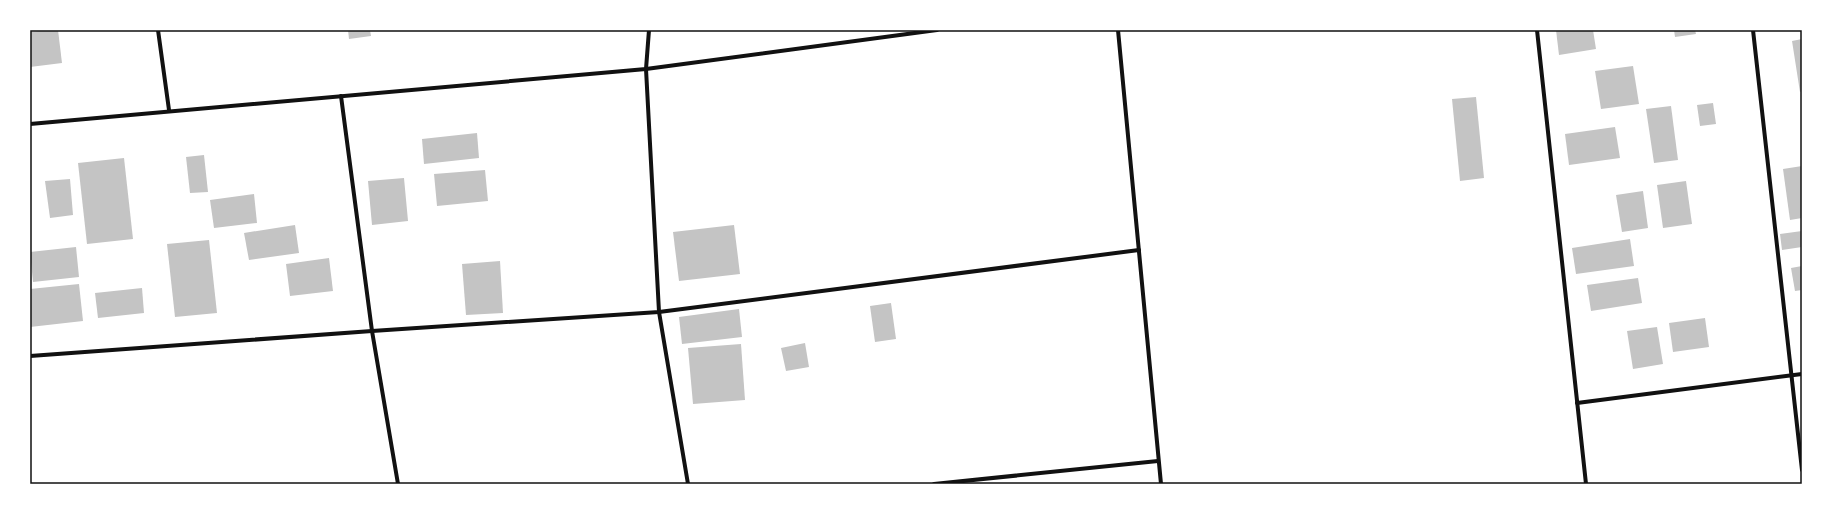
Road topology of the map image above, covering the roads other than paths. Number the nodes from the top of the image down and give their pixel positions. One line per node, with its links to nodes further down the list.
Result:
1 (158, 30): 9 (street)
2 (649, 30): 7 (street)
3 (937, 30): 7 (street)
4 (1118, 30): 11 (street)
5 (1537, 30): 17 (street)
6 (1753, 30): 16 (street)
7 (646, 68): 8 (street); 12 (street)
8 (341, 96): 9 (street); 13 (street)
9 (169, 110): 10 (street)
10 (30, 124)
11 (1139, 250): 12 (street); 18 (street)
12 (659, 312): 13 (street); 21 (street)
13 (372, 331): 14 (street); 20 (street)
14 (30, 356)
15 (1802, 374): 16 (street)
16 (1792, 375): 17 (street); 19 (street)
17 (1577, 403): 24 (street)
18 (1158, 461): 22 (street); 23 (street)
19 (1802, 470)
20 (398, 484)
21 (688, 484)
22 (934, 484)
23 (1161, 484)
24 (1586, 484)

